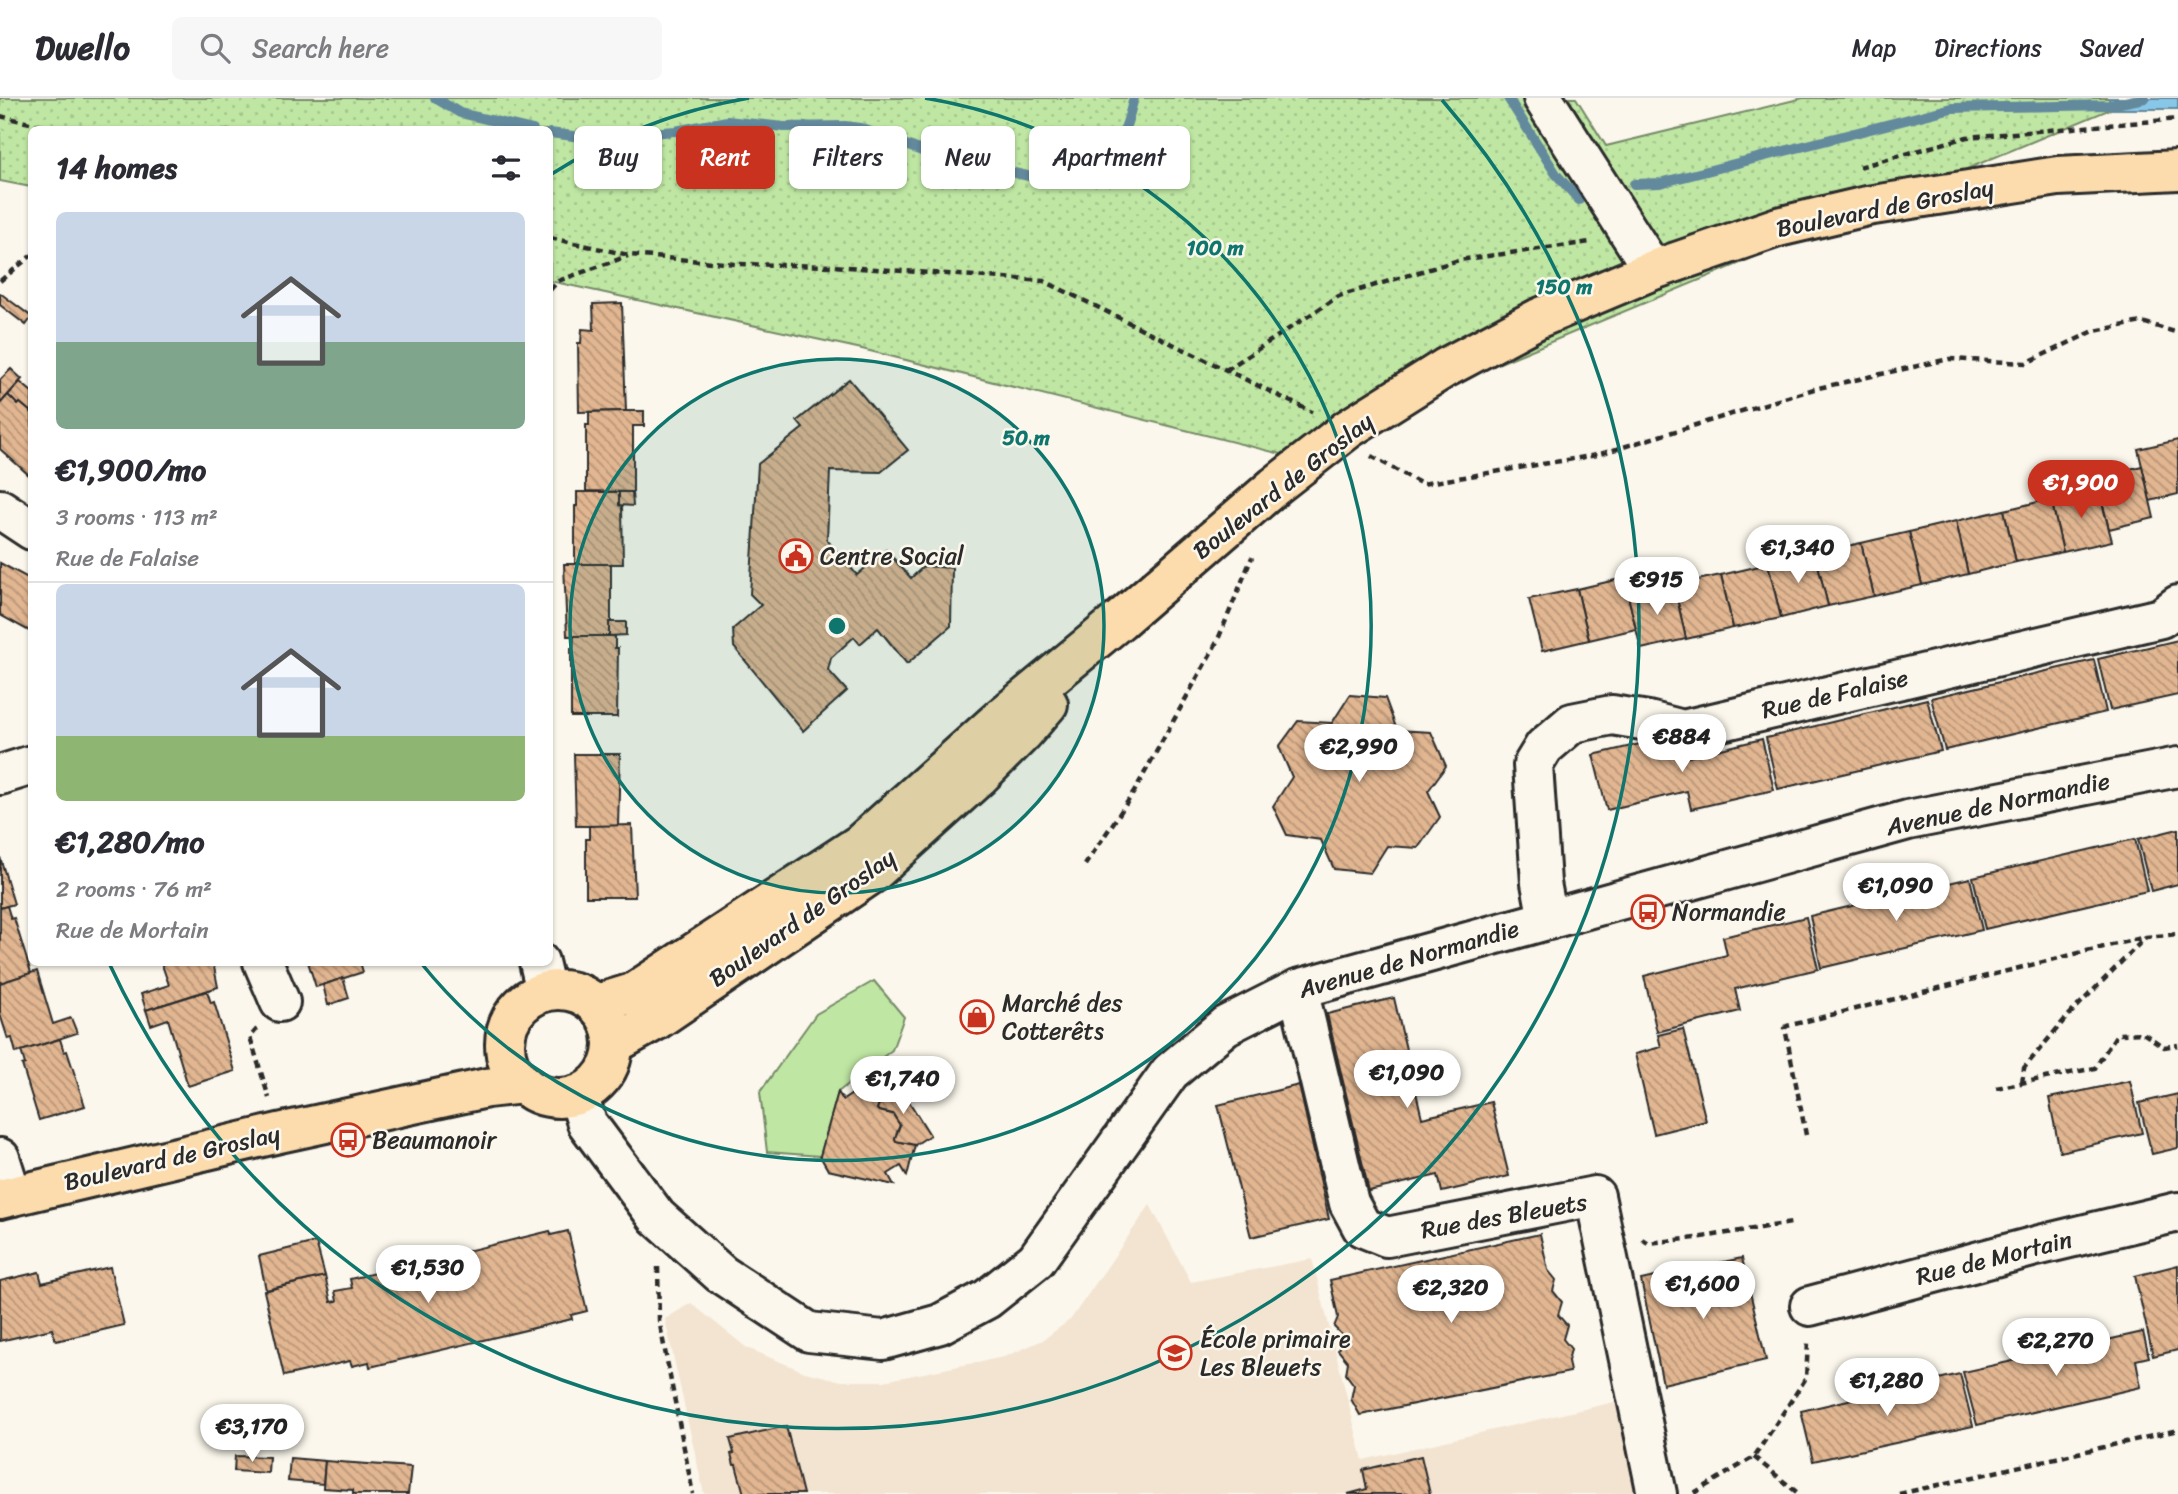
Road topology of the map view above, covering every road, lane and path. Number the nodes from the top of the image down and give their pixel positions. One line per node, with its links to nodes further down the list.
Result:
1 (1543, 98): 5 (street)
2 (0, 116): 3 (path)
3 (42, 126)
4 (2178, 170): 9 (main road, Boulevard de Groslay)
5 (1632, 237): 9 (street); 13 (path)
6 (553, 239): 7 (path)
7 (629, 255): 11 (path); 13 (path)
8 (28, 258): 10 (path)
9 (1653, 270): 14 (main road, Boulevard de Groslay)
10 (0, 281)
11 (553, 287)
12 (2178, 333): 14 (path)
13 (1226, 371): 14 (path)
14 (1348, 429): 19 (main road, Boulevard de Groslay)
15 (0, 509): 16 (street)
16 (28, 527)
17 (1254, 552): 23 (path)
18 (2178, 604): 24 (street, Rue de Falaise)
19 (1119, 620): 31 (main road, Boulevard de Groslay); 32 (main road, Boulevard de Groslay)
20 (28, 766): 22 (street)
21 (2178, 767): 24 (street, Avenue de Normandie)
22 (0, 775)
23 (1086, 865)
24 (1548, 920): 29 (street, Avenue de Normandie)
25 (2178, 934): 26 (path)
26 (2146, 937): 35 (path); 39 (path)
27 (265, 966): 30 (street)
28 (542, 977): 31 (main road); 34 (main road)
29 (1298, 989): 43 (street, Avenue de Normandie); 50 (street, Rue des Bleuets)
30 (280, 1002): 38 (path)
31 (597, 1004): 32 (main road)
32 (614, 1044): 37 (main road)
33 (2178, 1045): 35 (path)
34 (515, 1071): 37 (main road); 38 (main road, Boulevard de Groslay)
35 (2022, 1083): 36 (path)
36 (1997, 1088)
37 (578, 1095): 43 (street, Avenue de Normandie)
38 (279, 1133): 41 (main road, Boulevard de Groslay)
39 (1806, 1135)
40 (0, 1158): 41 (street)
41 (6, 1198)
42 (2178, 1212): 46 (street, Rue de Mortain)
43 (657, 1217): 49 (path)
44 (1791, 1223): 45 (path)
45 (1648, 1242)
46 (1810, 1306): 48 (path)
47 (2178, 1430): 53 (path)
48 (1754, 1457): 51 (path); 52 (path)
49 (693, 1494)
50 (1657, 1494)
51 (1689, 1494)
52 (1799, 1494)
53 (1899, 1494)

